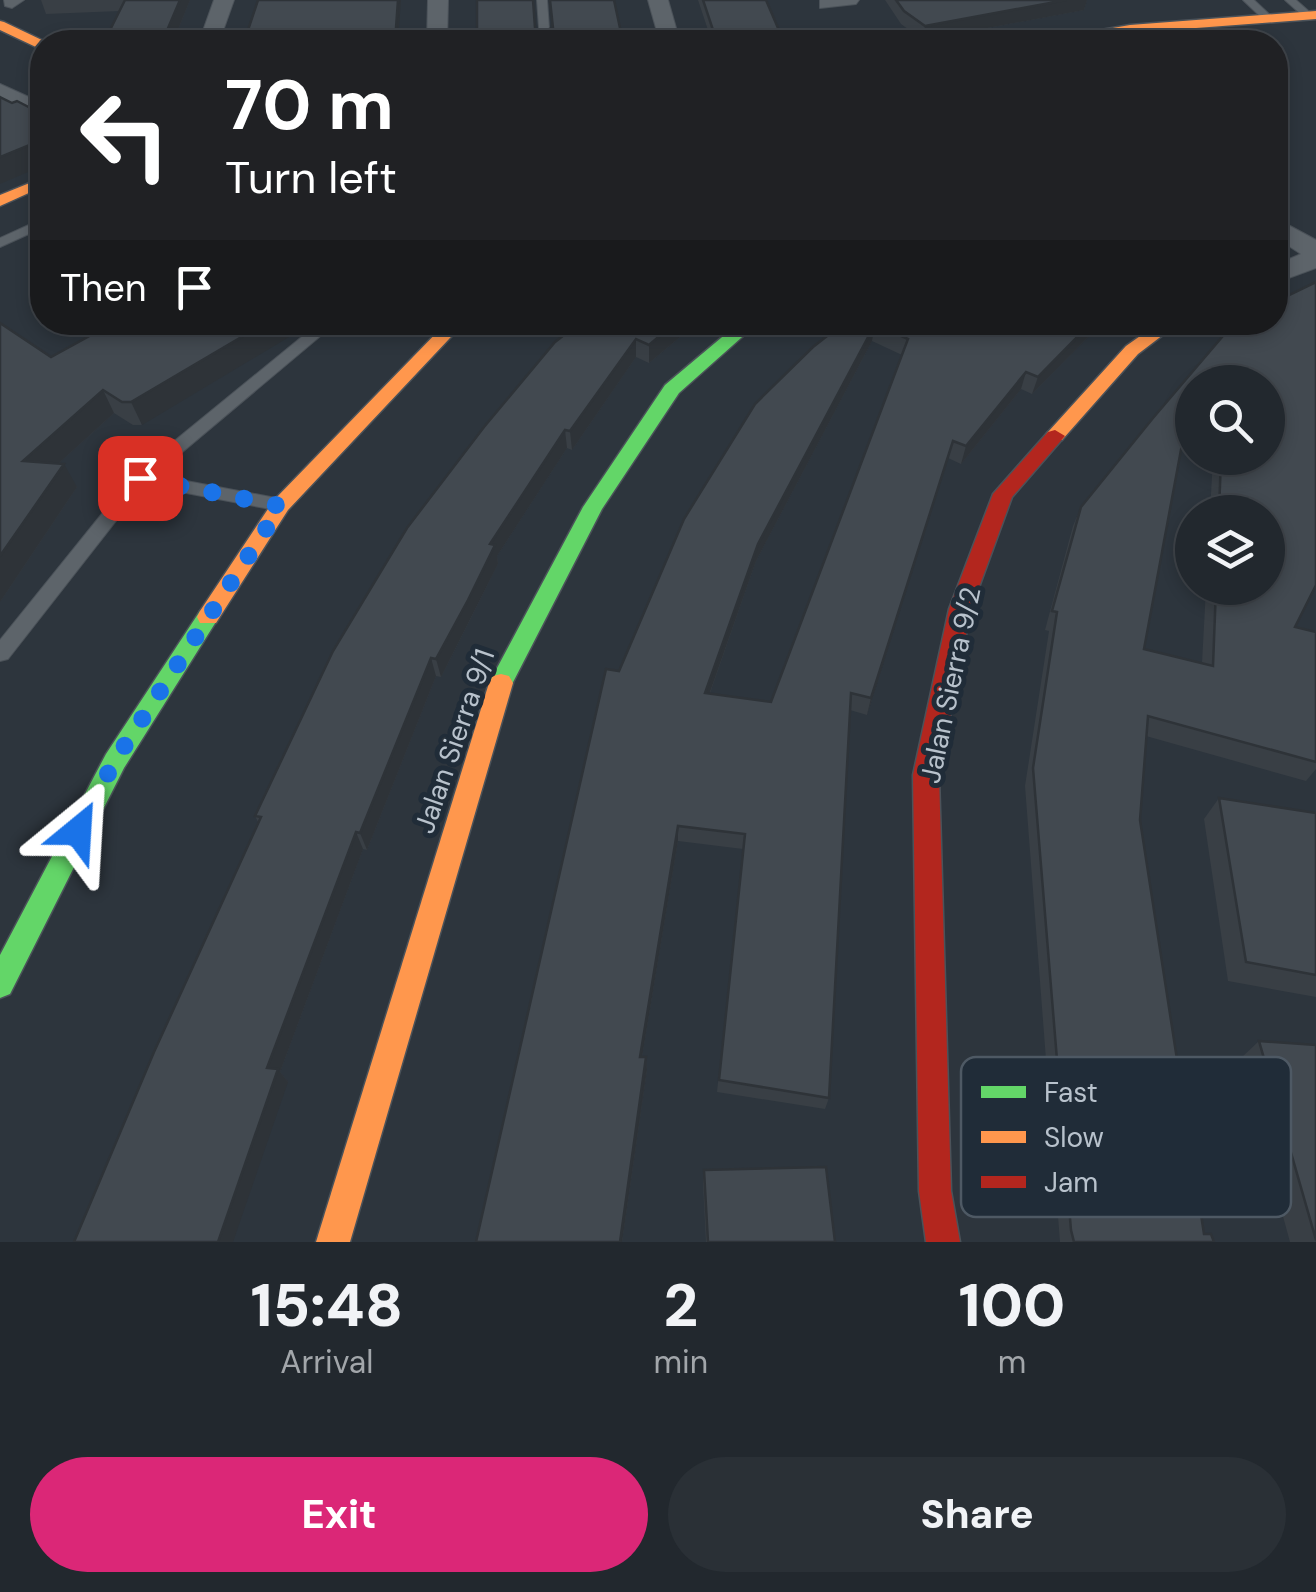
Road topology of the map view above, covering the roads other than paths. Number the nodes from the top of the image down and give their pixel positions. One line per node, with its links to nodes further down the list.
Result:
1 (224, 0): 12 (street)
2 (438, 0): 13 (street)
3 (542, 0): 14 (lane)
4 (658, 0): 15 (street)
5 (849, 0): 8 (street)
6 (1248, 0): 10 (lane)
7 (1290, 0): 9 (lane)
8 (827, 4)
9 (1312, 15): 10 (street)
10 (1266, 16): 16 (street)
11 (0, 25): 17 (street)
12 (213, 30)
13 (437, 30)
14 (544, 30)
15 (667, 30)
16 (1143, 30)
17 (30, 39)
18 (0, 91): 19 (street)
19 (30, 105)
20 (30, 187): 21 (street)
21 (0, 201)
22 (30, 229): 24 (lane)
23 (1288, 235): 25 (street)
24 (0, 243)
25 (1316, 255): 26 (street)
26 (1288, 269)
27 (314, 335): 31 (lane)
28 (445, 335): 32 (street)
29 (736, 335): 35 (street, Jalan Sierra 9/1)
30 (1153, 335): 36 (street, Jalan Sierra 9/2)
31 (140, 478): 32 (lane); 33 (lane)
32 (281, 506): 34 (street)
33 (0, 653)
34 (0, 984)
35 (333, 1242)
36 (943, 1242)

